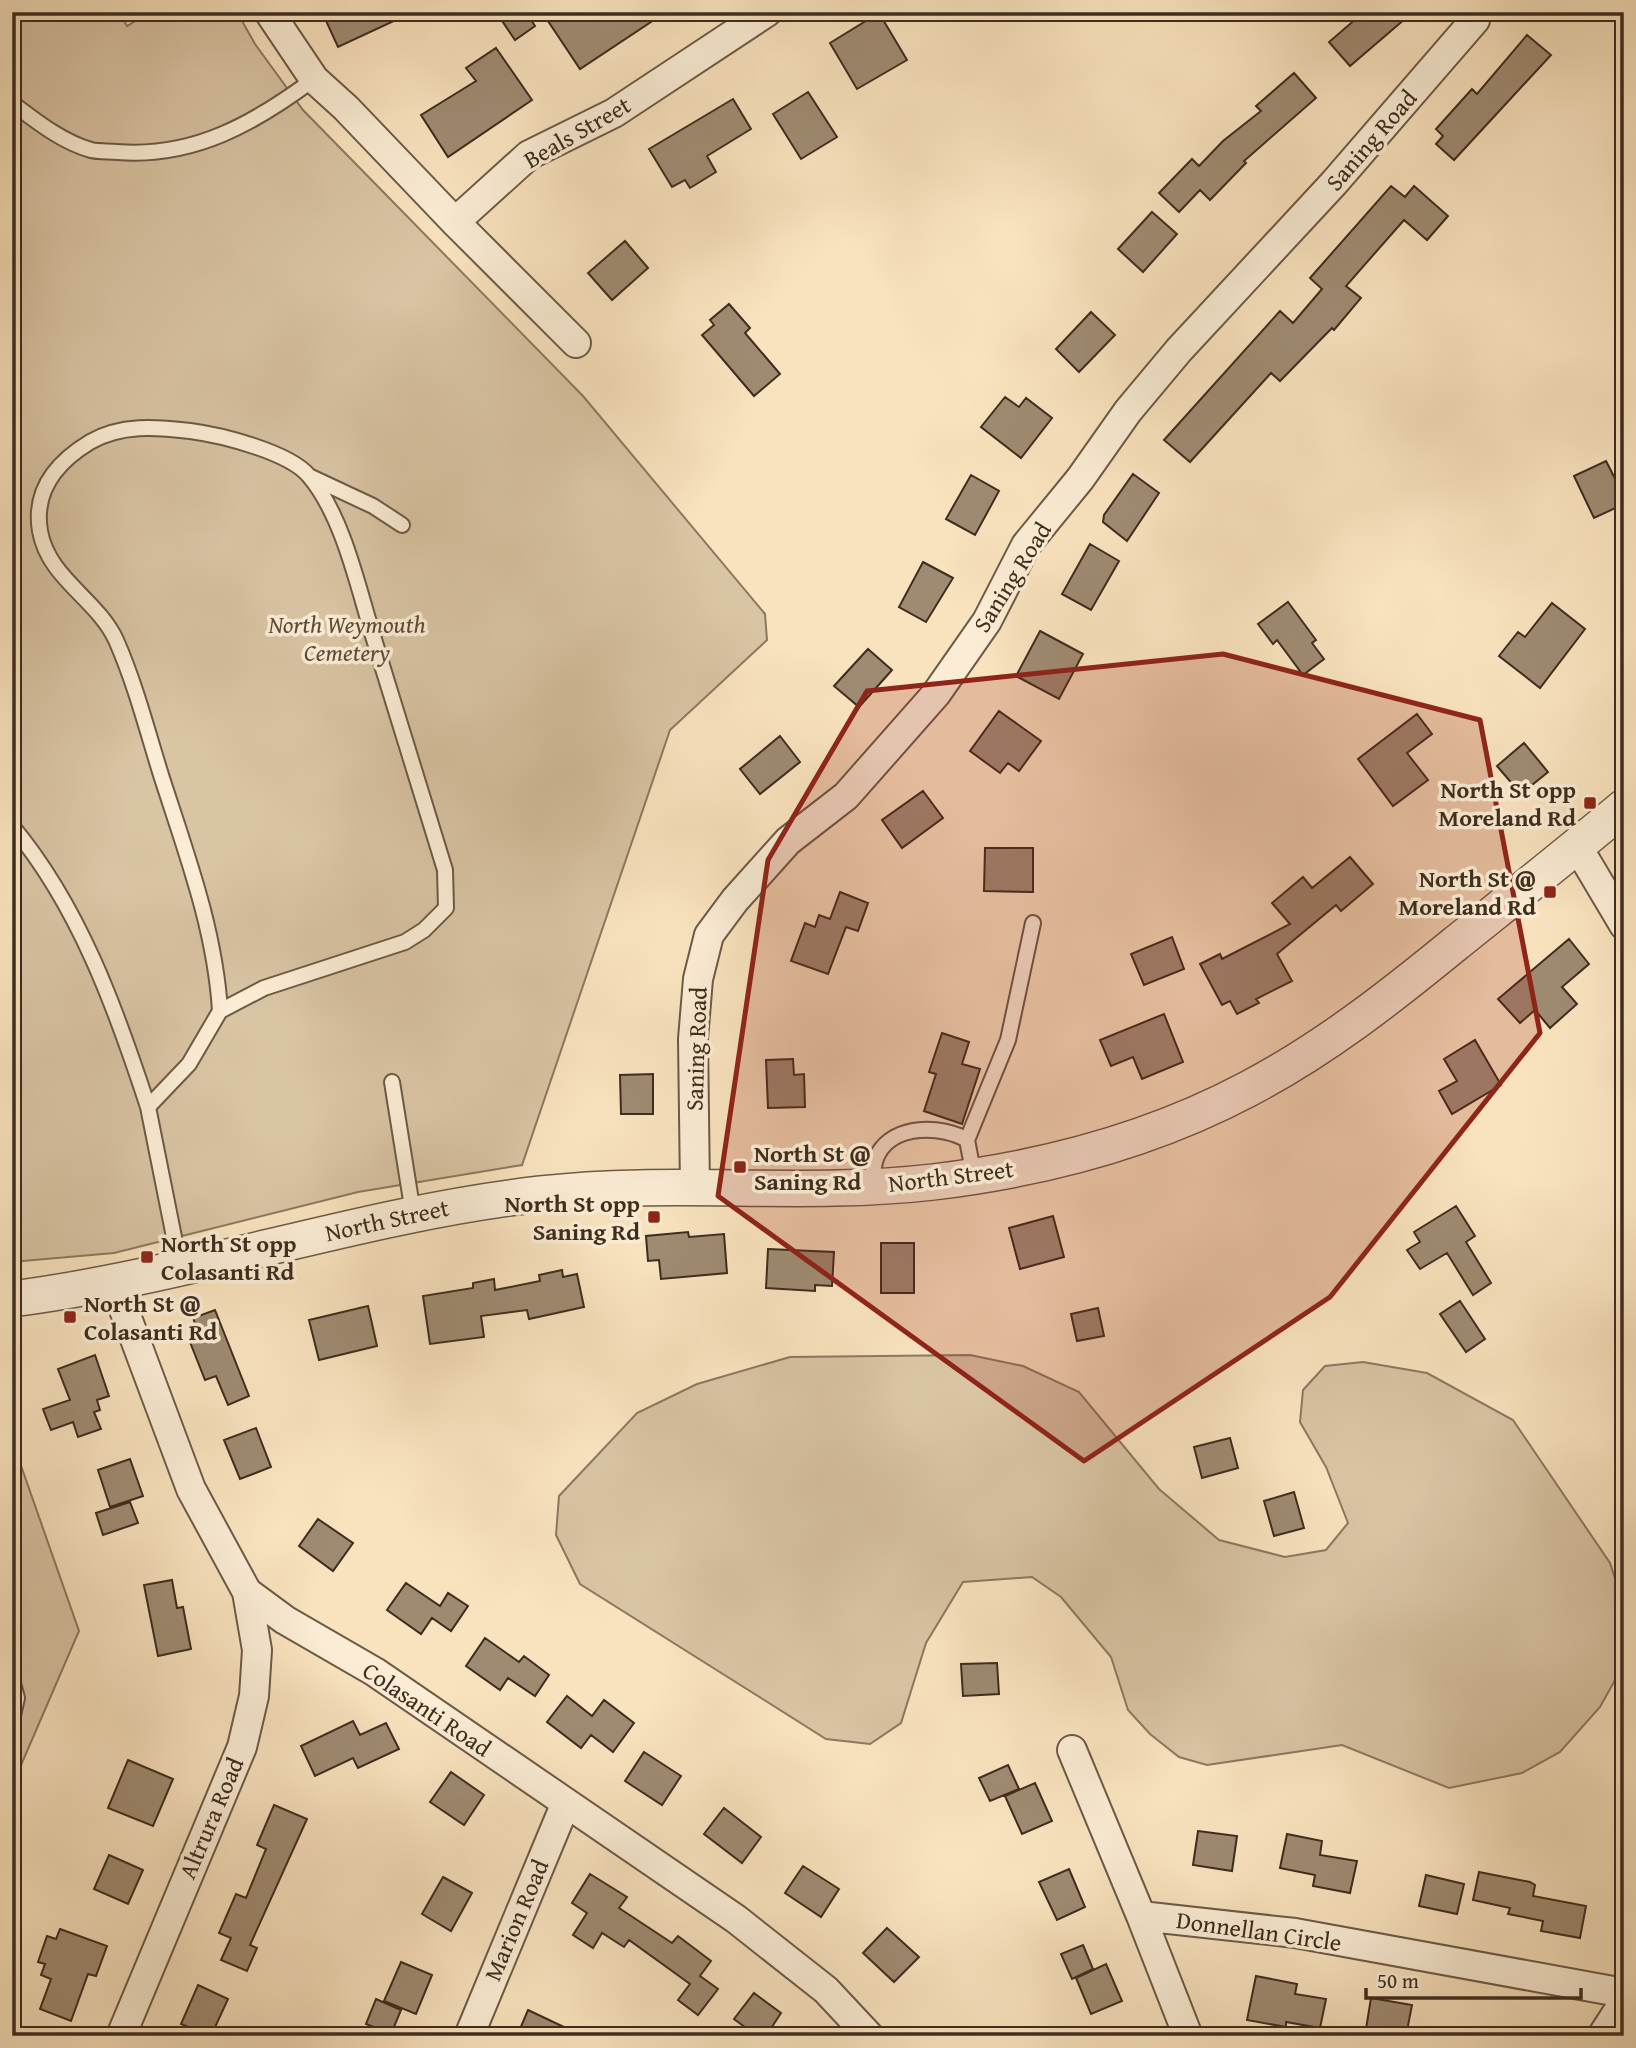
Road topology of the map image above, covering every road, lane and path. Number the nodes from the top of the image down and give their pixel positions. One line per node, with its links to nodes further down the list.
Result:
1 (269, 12): 4 (street)
2 (767, 12): 6 (street, Beals Street)
3 (1475, 20): 21 (street, Saning Road)
4 (314, 79): 5 (lane); 6 (street)
5 (12, 103)
6 (455, 222): 7 (street)
7 (576, 343)
8 (310, 477): 9 (lane); 15 (lane); 15 (lane)
9 (402, 525)
10 (1624, 807): 12 (street, North Street)
11 (12, 826): 17 (lane)
12 (1577, 846): 14 (street); 19 (street, North Street)
13 (1033, 923): 18 (lane)
14 (1624, 925)
15 (220, 1011): 17 (lane)
16 (392, 1082): 22 (lane)
17 (148, 1107): 23 (lane)
18 (967, 1140): 19 (lane); 20 (lane)
19 (974, 1176): 20 (street, North Street)
20 (871, 1186): 21 (street, North Street)
21 (695, 1188): 22 (street, North Street)
22 (413, 1213): 23 (street, North Street)
23 (180, 1268): 24 (street, North Street)
24 (114, 1283): 25 (street, North Street); 26 (street, Colasanti Road)
25 (12, 1299)
26 (247, 1592): 30 (street, Colasanti Road); 34 (street, Altrura Road)
27 (12, 1679): 28 (lane)
28 (12, 1720)
29 (1072, 1750): 31 (street, Donnellan Circle)
30 (565, 1805): 35 (street, Marion Road); 36 (street, Colasanti Road)
31 (1141, 1916): 32 (street, Donnellan Circle); 37 (street, Donnellan Circle)
32 (1624, 1993)
33 (1624, 2002): 38 (street)
34 (121, 2036)
35 (469, 2036)
36 (869, 2036)
37 (1188, 2036)
38 (1602, 2036)

